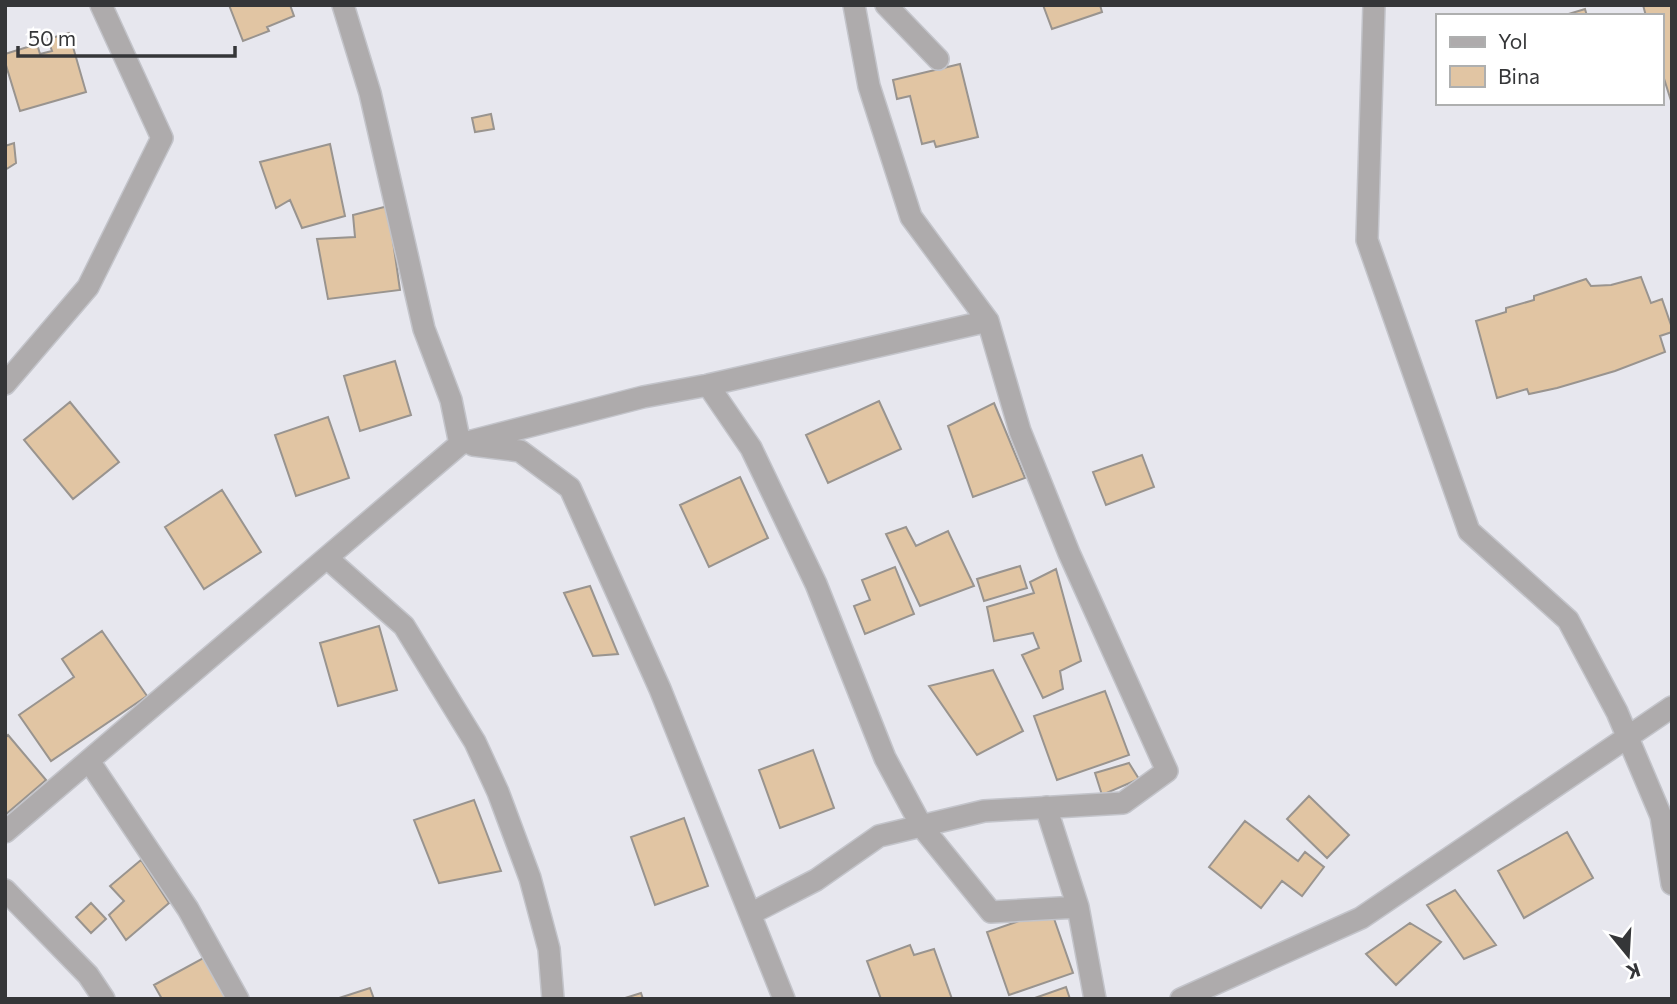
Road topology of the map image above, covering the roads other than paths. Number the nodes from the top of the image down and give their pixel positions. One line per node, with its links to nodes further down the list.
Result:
1 (101, 5): 8 (street)
2 (343, 5): 10 (street)
3 (854, 5): 7 (street)
4 (886, 5): 6 (street)
5 (1374, 5): 13 (street)
6 (938, 59)
7 (988, 321): 9 (street); 15 (street)
8 (5, 384)
9 (708, 385): 10 (street); 16 (street)
10 (460, 444): 11 (street); 21 (street)
11 (327, 558): 14 (street); 24 (street)
12 (1672, 707): 13 (street)
13 (1627, 736): 18 (street); 27 (street)
14 (89, 761): 17 (street); 23 (street)
15 (1046, 807): 16 (street); 20 (street)
16 (922, 827): 20 (street); 21 (street)
17 (5, 832)
18 (1672, 884)
19 (5, 890): 22 (street)
20 (1078, 907): 26 (street)
21 (750, 914): 25 (street)
22 (104, 999)
23 (238, 999)
24 (553, 999)
25 (783, 999)
26 (1095, 999)
27 (1181, 999)

